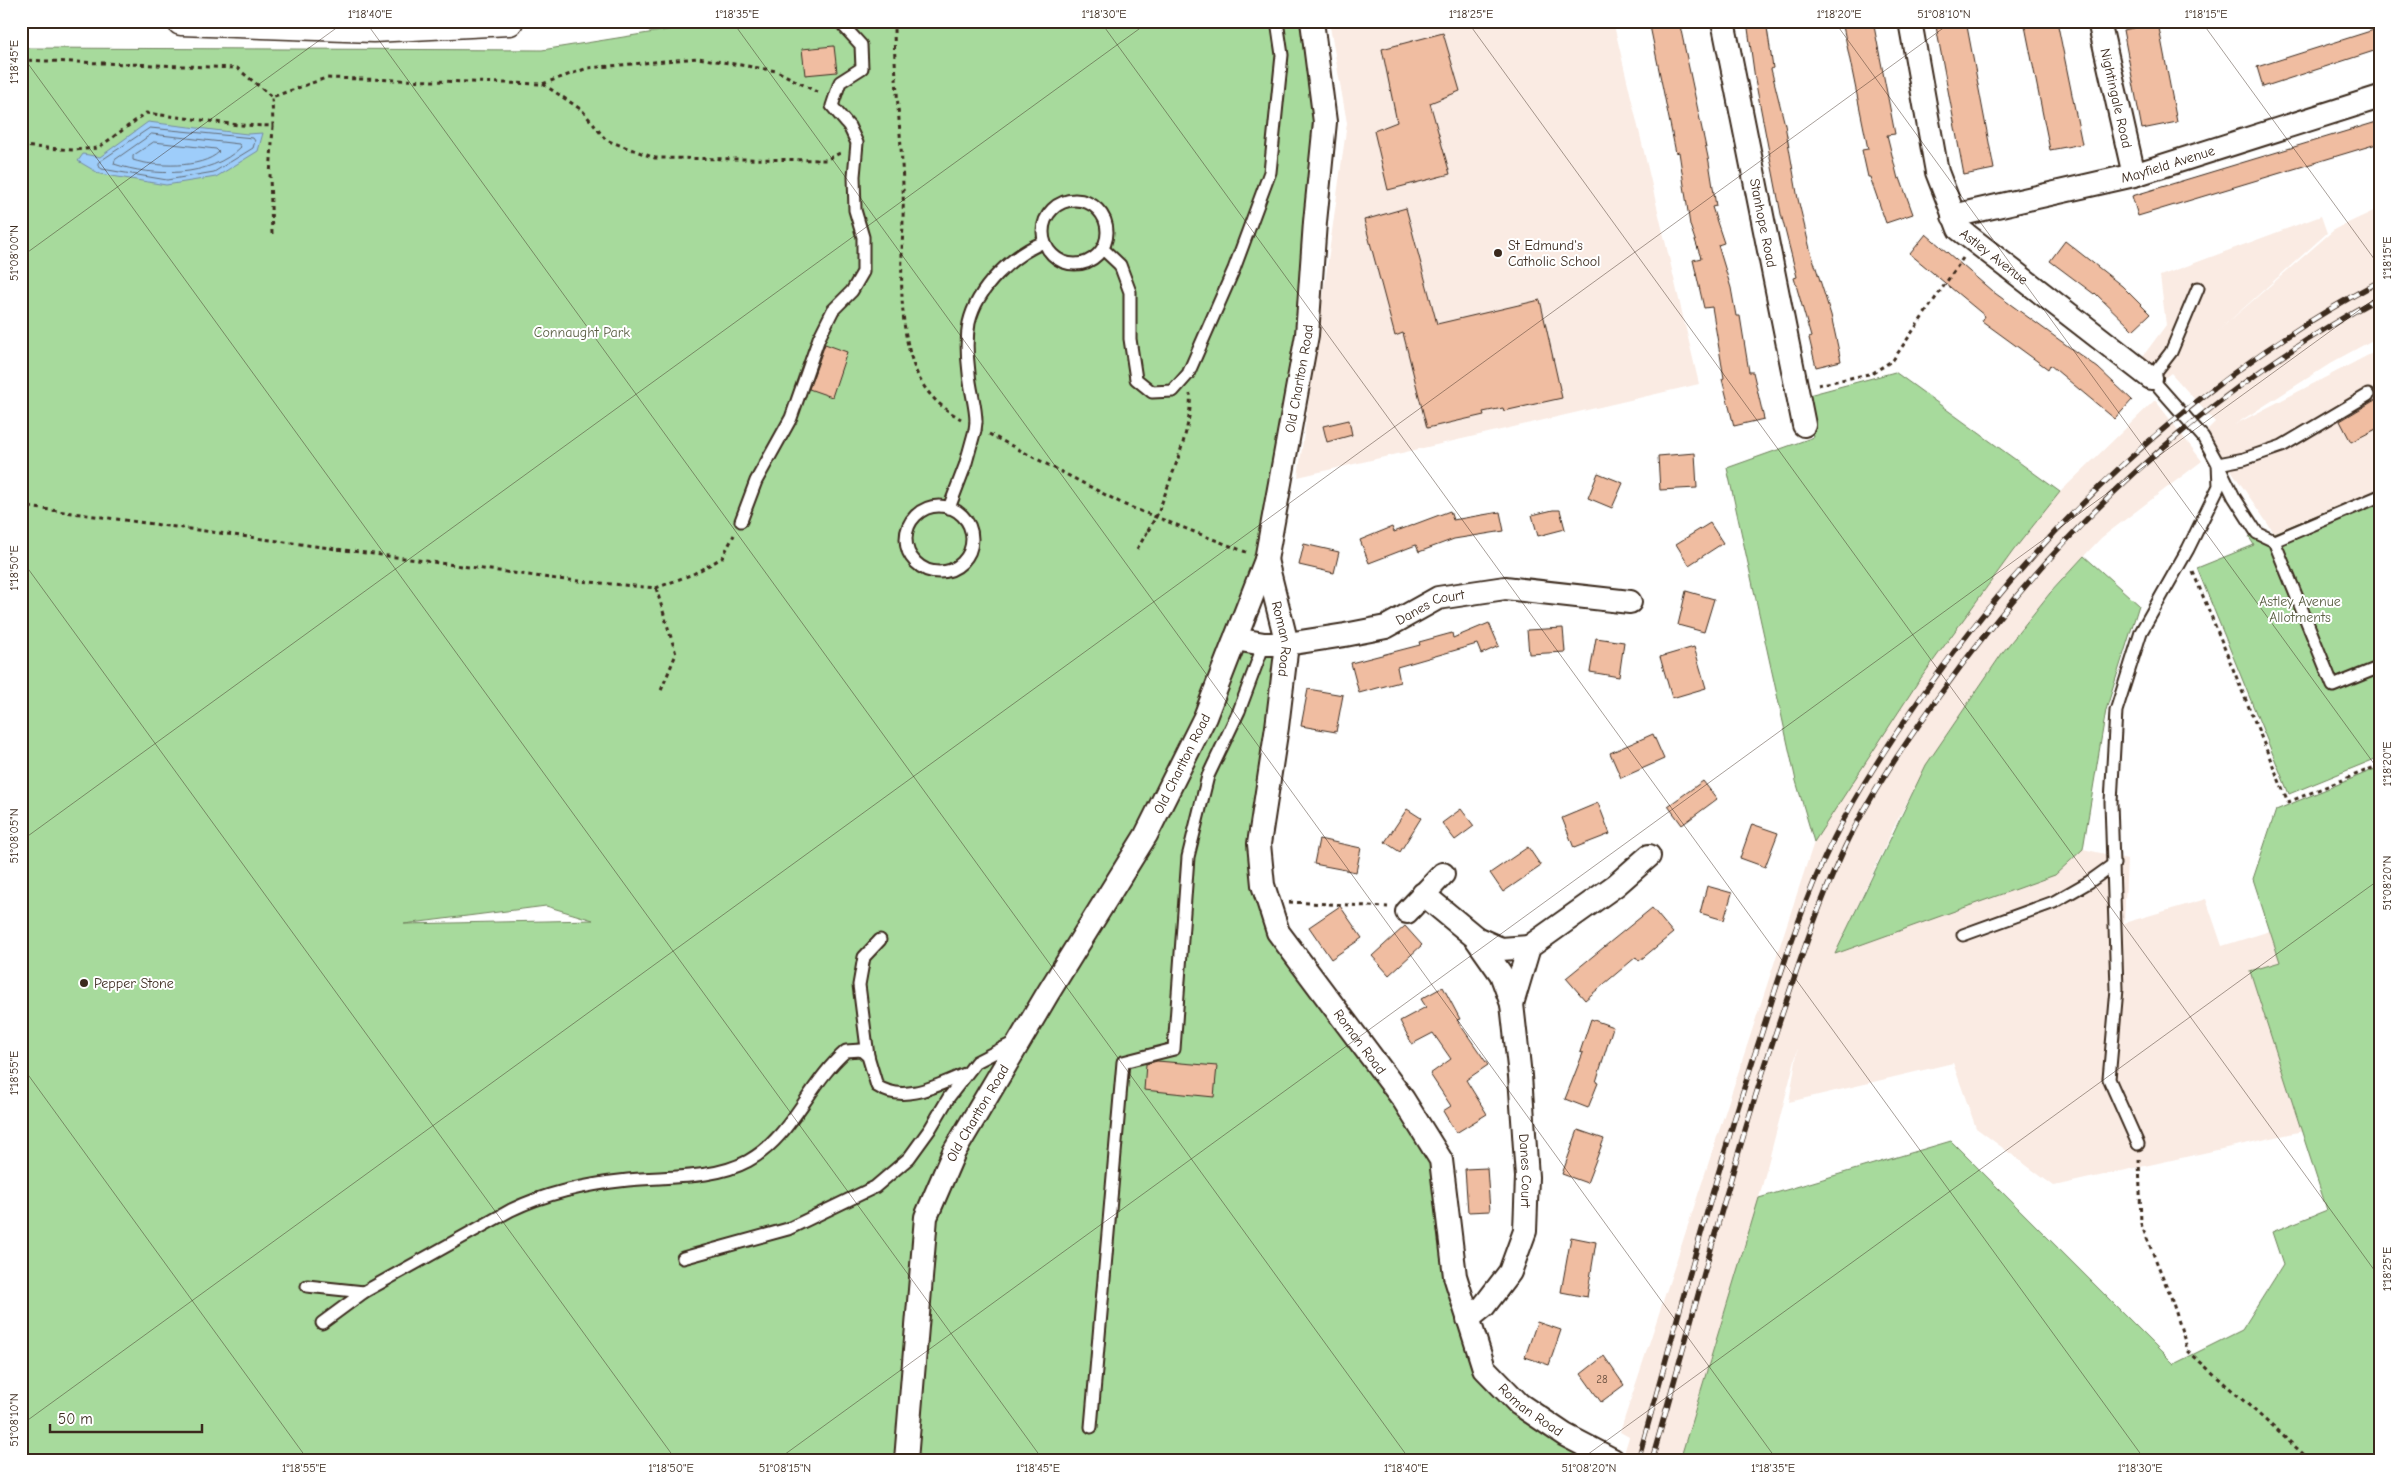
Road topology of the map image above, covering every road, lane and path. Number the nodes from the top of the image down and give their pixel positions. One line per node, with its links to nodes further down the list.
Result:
1 (182, 21): 2 (street)
2 (509, 21)
3 (839, 21): 11 (lane)
4 (894, 21): 30 (path)
5 (1277, 21): 25 (lane)
6 (1312, 21): 39 (street, Old Charlton Road)
7 (1723, 21): 27 (street, Stanhope Road)
8 (1910, 21): 19 (street, Astley Avenue)
9 (2099, 21): 18 (street, Nightingale Road)
10 (21, 60): 13 (path)
11 (840, 82): 12 (path); 16 (lane)
12 (542, 84): 13 (path); 16 (path)
13 (272, 97): 15 (path)
14 (2380, 97): 18 (street, Mayfield Avenue)
15 (273, 126): 17 (path); 20 (path)
16 (857, 144): 35 (lane)
17 (21, 146)
18 (2134, 175): 19 (street, Mayfield Avenue)
19 (1952, 216): 22 (street, Astley Avenue)
20 (272, 234)
21 (1044, 242): 23 (lane); 23 (lane); 30 (lane)
22 (1975, 242): 26 (street, Astley Avenue); 27 (path)
23 (1102, 249): 25 (lane)
24 (2198, 288): 26 (lane)
25 (1188, 374): 37 (path, bridge)
26 (2151, 378): 31 (lane)
27 (1797, 388): 29 (street, Stanhope Road)
28 (2368, 395): 31 (lane)
29 (1804, 425)
30 (976, 426): 34 (lane); 39 (path)
31 (2218, 464): 36 (lane); 38 (lane)
32 (2380, 496): 36 (lane)
33 (21, 506): 40 (path)
34 (949, 508): 34 (lane)
35 (742, 522): 40 (path)
36 (2274, 541): 45 (lane)
37 (1138, 549)
38 (2188, 549): 47 (path); 49 (lane)
39 (1258, 556): 42 (street, Old Charlton Road); 44 (street, Roman Road)
40 (656, 588): 46 (path)
41 (1630, 602): 44 (street, Danes Court)
42 (1235, 639): 43 (street, Danes Court); 59 (street, Old Charlton Road)
43 (1264, 644): 44 (street, Danes Court); 68 (lane)
44 (1287, 644): 66 (street, Roman Road)
45 (2380, 667)
46 (660, 693)
47 (2380, 765)
48 (1649, 856): 57 (street)
49 (2114, 864): 54 (lane); 62 (lane)
50 (1443, 874): 51 (street)
51 (1423, 894): 53 (street); 55 (street, Danes Court)
52 (1284, 902): 53 (path)
53 (1407, 912)
54 (1963, 935)
55 (1475, 937): 57 (street, Danes Court); 58 (street, Danes Court)
56 (880, 940): 60 (lane)
57 (1529, 947): 58 (street, Danes Court)
58 (1512, 1004): 66 (street, Danes Court)
59 (1021, 1039): 61 (lane); 70 (street, Old Charlton Road)
60 (868, 1056): 61 (lane); 65 (lane)
61 (965, 1074): 63 (lane)
62 (2138, 1144): 73 (path)
63 (683, 1258)
64 (307, 1286): 65 (lane)
65 (364, 1292): 67 (lane)
66 (1468, 1319): 69 (street, Roman Road)
67 (322, 1324)
68 (1090, 1427)
69 (1565, 1435): 71 (lane); 72 (street, Roman Road)
70 (906, 1460)
71 (1596, 1460)
72 (1613, 1460)
73 (2310, 1460)

